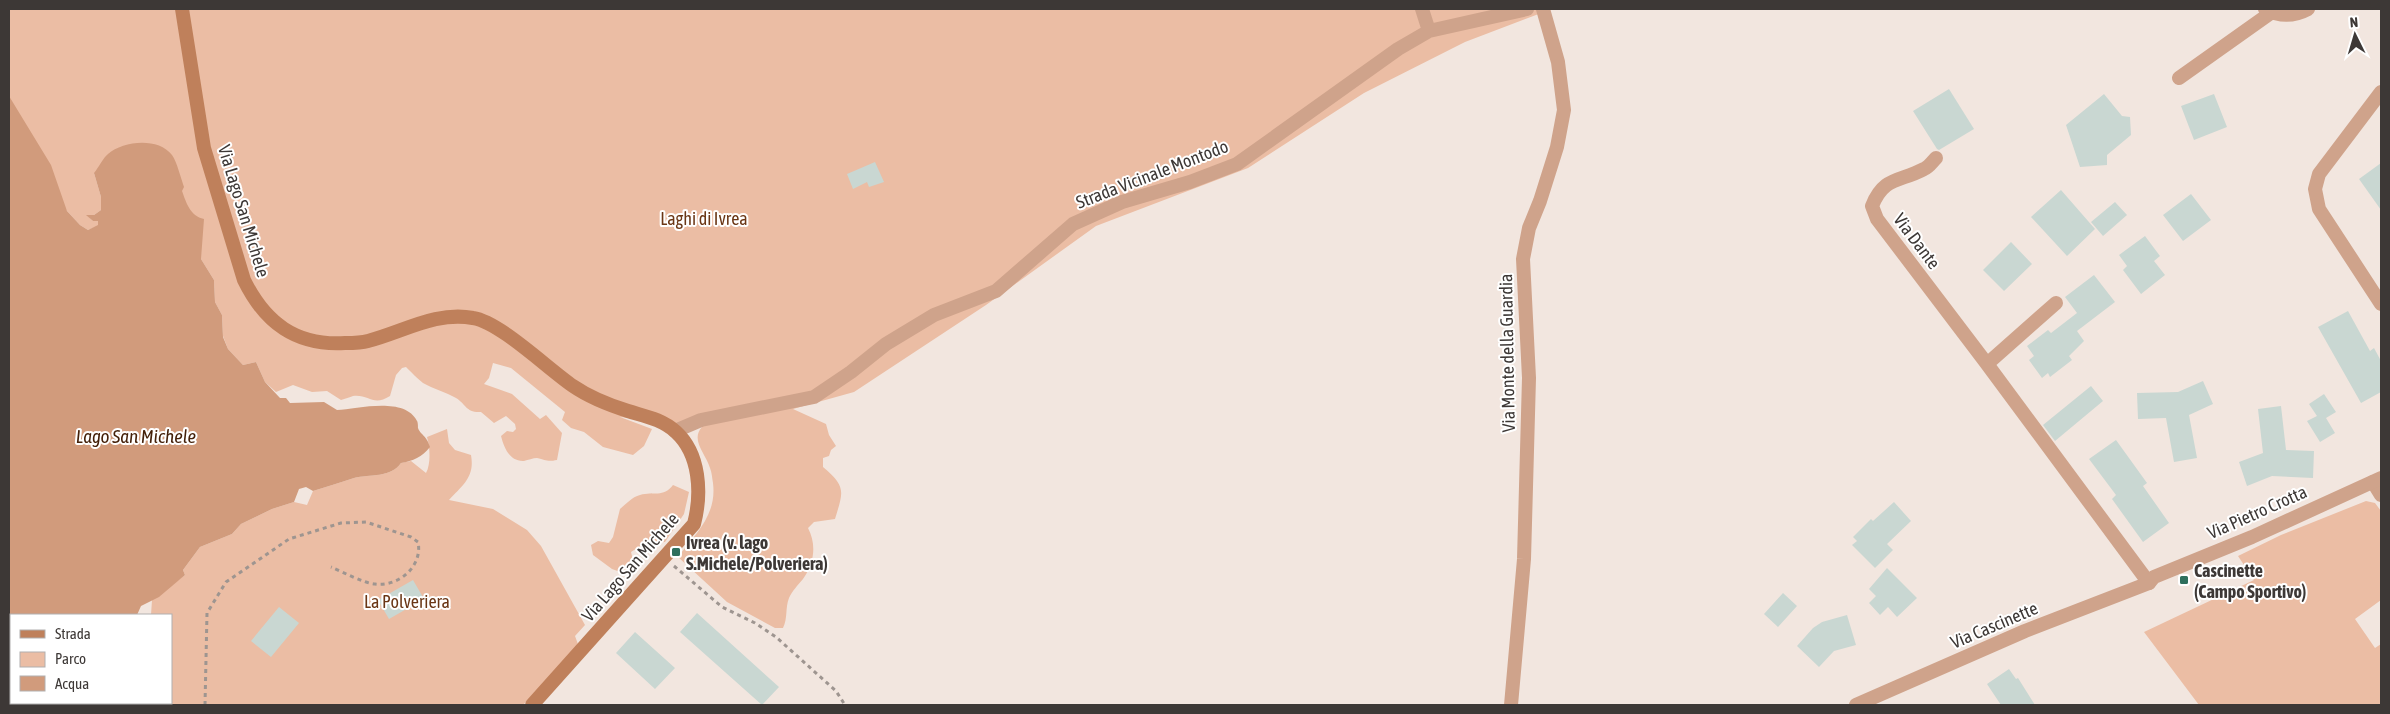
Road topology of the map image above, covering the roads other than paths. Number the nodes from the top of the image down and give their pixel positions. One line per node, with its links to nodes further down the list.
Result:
1 (182, 9): 14 (main road, Via Lago San Michele)
2 (1422, 9): 7 (street)
3 (1527, 9): 7 (street, Strada Vicinale Montodo)
4 (1543, 9): 19 (street, Via Monte della Guardia)
5 (2308, 9): 6 (street)
6 (2268, 11): 8 (street)
7 (1429, 31): 14 (street, Strada Vicinale Montodo)
8 (2179, 78)
9 (2381, 92): 12 (street)
10 (1936, 158): 13 (street, Via Dante)
11 (2056, 303): 13 (street)
12 (2381, 304)
13 (1987, 364): 17 (street, Via Dante)
14 (675, 431): 18 (main road, Via Lago San Michele)
15 (2377, 480): 16 (street); 17 (street, Via Pietro Crotta)
16 (2381, 494)
17 (2149, 582): 20 (street, Via Cascinette)
18 (532, 705)
19 (1512, 705)
20 (1856, 705)

